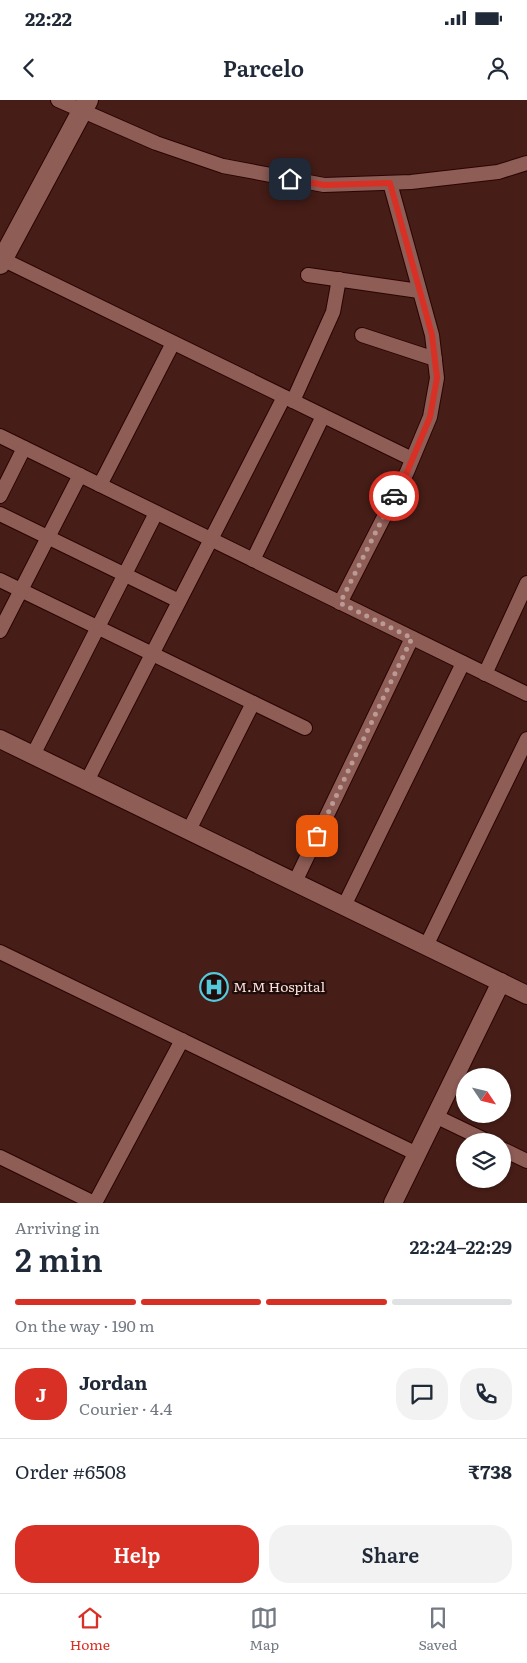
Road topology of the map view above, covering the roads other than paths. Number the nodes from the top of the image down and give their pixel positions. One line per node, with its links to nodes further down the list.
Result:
1 (75, 104): 3 (street); 4 (main road)
2 (527, 163): 3 (street)
3 (390, 183): 7 (street)
4 (1, 254): 9 (street)
5 (308, 275): 6 (street)
6 (338, 279): 7 (street); 11 (street)
7 (419, 291): 10 (street)
8 (362, 334): 10 (street)
9 (173, 342): 11 (street); 17 (street)
10 (435, 359): 15 (street)
11 (288, 399): 12 (street); 22 (street)
12 (323, 416): 15 (street); 23 (street)
13 (0, 436): 14 (street)
14 (24, 448): 16 (street); 18 (street)
15 (412, 459): 29 (street)
16 (80, 475): 17 (street); 21 (street)
17 (100, 485): 19 (street)
18 (0, 496)
19 (156, 513): 22 (street); 24 (street)
20 (0, 514): 21 (street)
21 (48, 538): 24 (street); 27 (street)
22 (211, 539): 23 (street); 28 (street)
23 (253, 560): 29 (street)
24 (125, 575): 28 (street); 30 (street)
25 (0, 580): 27 (street)
26 (527, 583): 35 (street)
27 (21, 590): 30 (street); 31 (street)
28 (179, 601): 33 (street)
29 (340, 603): 32 (street)
30 (98, 628): 33 (street); 41 (street)
31 (0, 632)
32 (412, 638): 34 (street); 44 (street)
33 (152, 654): 37 (street); 42 (street)
34 (464, 663): 35 (street); 45 (street)
35 (485, 674): 36 (street)
36 (527, 694)
37 (253, 703): 38 (street); 43 (street)
38 (304, 728)
39 (0, 739): 41 (street)
40 (527, 739): 46 (street)
41 (33, 755): 42 (street)
42 (87, 781): 43 (street)
43 (188, 830): 44 (street)
44 (295, 882): 45 (street)
45 (344, 906): 46 (street)
46 (426, 946): 48 (street)
47 (0, 952): 50 (street)
48 (501, 982): 49 (street); 51 (street)
49 (527, 995)
50 (182, 1040): 54 (street); 57 (street)
51 (436, 1116): 52 (street); 54 (street)
52 (471, 1133)
53 (511, 1153): 56 (street)
54 (417, 1154): 58 (street)
55 (0, 1158): 57 (street)
56 (527, 1161)
57 (94, 1203)
58 (393, 1203)

